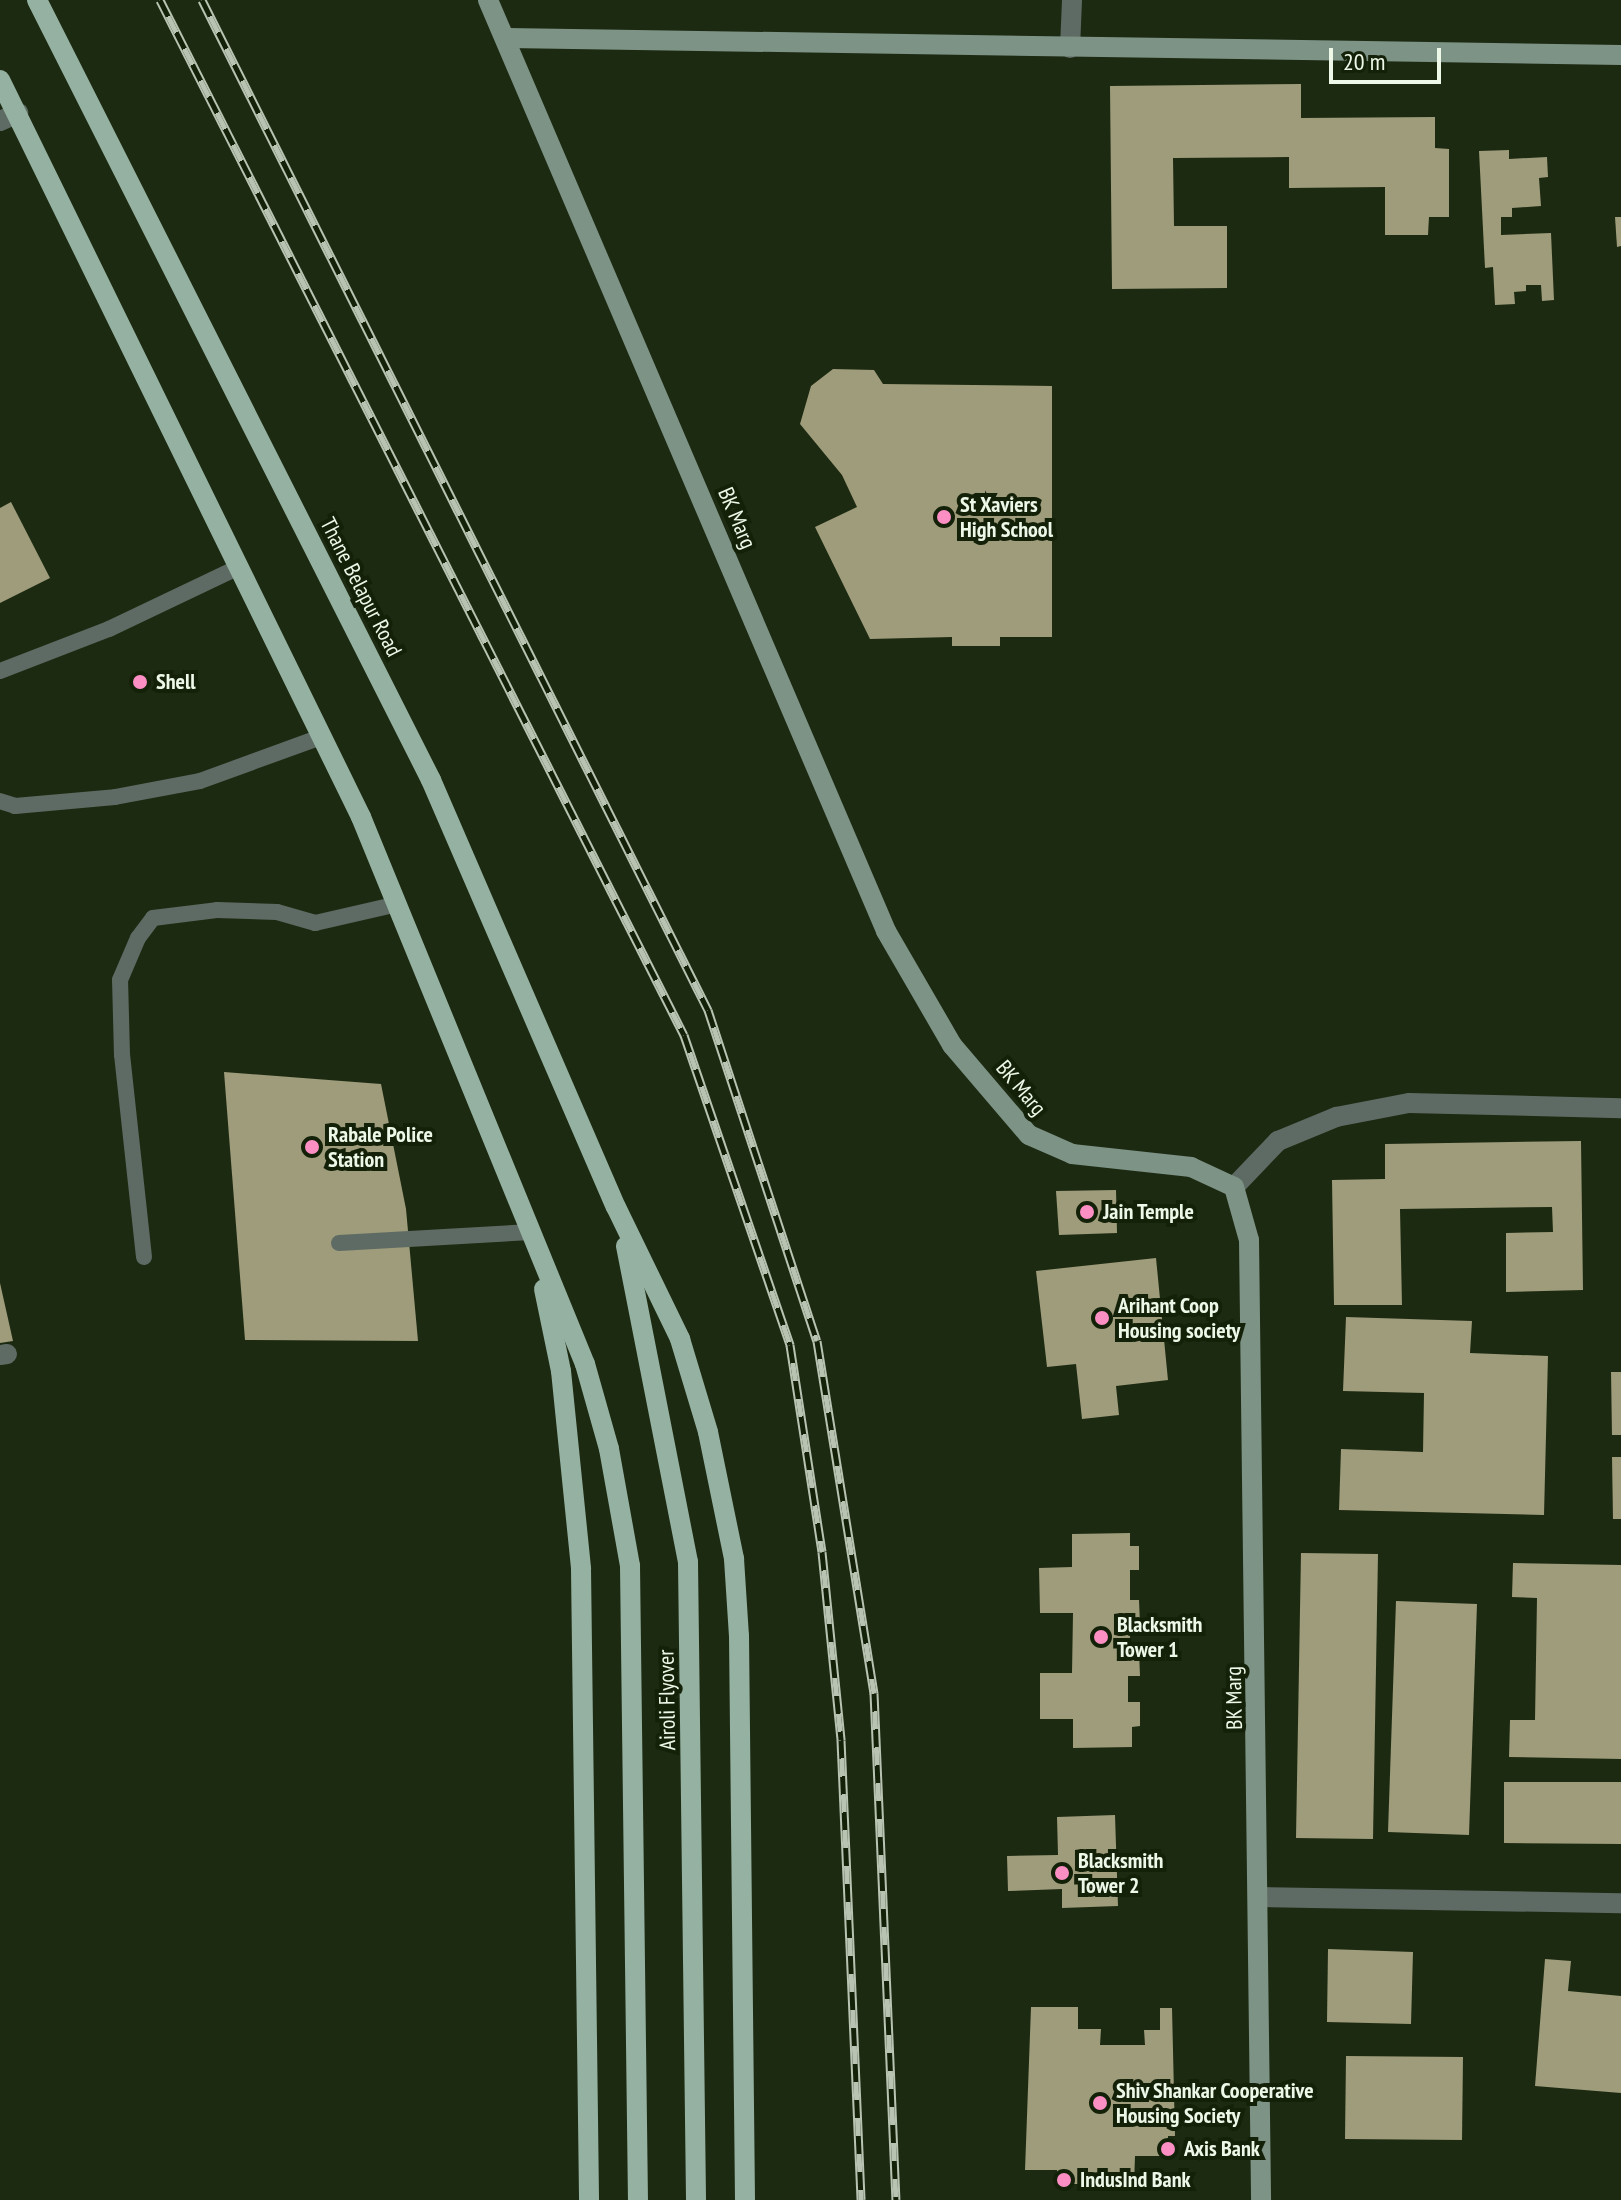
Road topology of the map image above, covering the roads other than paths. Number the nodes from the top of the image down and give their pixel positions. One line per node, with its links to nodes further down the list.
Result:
1 (37, 0): 16 (main road, Thane Belapur Road)
2 (488, 0): 4 (street, BK Marg)
3 (1072, 0): 5 (street)
4 (507, 38): 5 (street); 15 (street, BK Marg)
5 (1070, 48): 6 (street)
6 (1621, 55)
7 (0, 80): 8 (main road)
8 (9, 117): 9 (main road)
9 (239, 567): 10 (lane); 11 (main road)
10 (0, 671)
11 (321, 737): 12 (lane); 13 (main road)
12 (0, 801)
13 (398, 904): 17 (main road); 19 (lane)
14 (1621, 1108): 15 (street)
15 (1234, 1187): 20 (street, BK Marg)
16 (616, 1207): 24 (main road, Airoli Flyover); 25 (main road)
17 (532, 1235): 18 (lane); 22 (main road); 23 (main road)
18 (339, 1243)
19 (144, 1257)
20 (1261, 1897): 21 (street); 26 (street, BK Marg)
21 (1621, 1903)
22 (589, 2200)
23 (638, 2200)
24 (696, 2200)
25 (745, 2200)
26 (1261, 2200)

